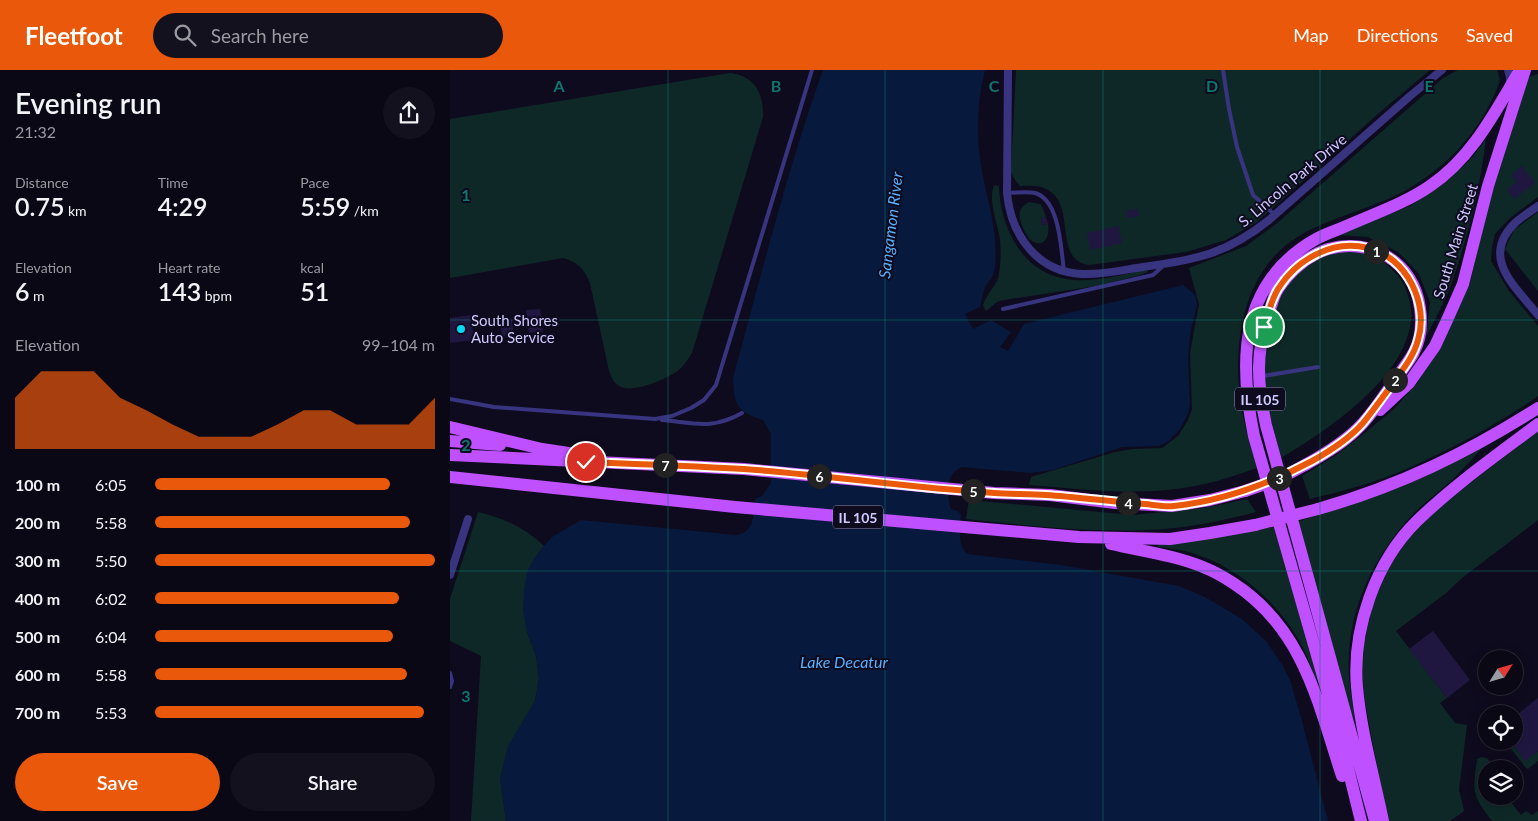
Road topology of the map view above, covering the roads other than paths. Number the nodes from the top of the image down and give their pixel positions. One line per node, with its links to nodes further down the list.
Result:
1 (812, 70): 20 (lane)
2 (1008, 70): 8 (street, S. Lincoln Park Drive)
3 (1223, 70): 10 (lane)
4 (1442, 70): 10 (street, S. Lincoln Park Drive)
5 (1508, 70): 7 (street)
6 (1524, 72): 7 (main road); 21 (main road, South Main Street)
7 (1509, 89): 35 (main road)
8 (1007, 193): 12 (street, S. Lincoln Park Drive); 12 (lane)
9 (1538, 206): 14 (street)
10 (1275, 215): 11 (street, S. Lincoln Park Drive)
11 (1164, 264): 12 (street, S. Lincoln Park Drive); 13 (lane)
12 (1064, 271)
13 (1003, 309)
14 (1538, 315)
15 (1318, 366): 16 (lane)
16 (1258, 377): 21 (main road, IL 105); 36 (main road, IL 105)
17 (450, 399): 20 (lane)
18 (1538, 408): 30 (main road, bridge)
19 (742, 413): 20 (lane)
20 (655, 419)
21 (1362, 424): 27 (main road, IL 105, bridge)
22 (1538, 424): 37 (main road)
23 (450, 426): 25 (main road, IL 105)
24 (450, 441): 25 (main road)
25 (542, 449): 27 (main road, IL 105)
26 (450, 455): 27 (main road)
27 (654, 465)
28 (450, 477): 30 (main road, IL 105)
29 (468, 519): 31 (street)
30 (1079, 537): 34 (main road, IL 105)
31 (450, 575)
32 (450, 673): 33 (lane)
33 (450, 687)
34 (1357, 821)
35 (1361, 821)
36 (1374, 821)
37 (1383, 821)

